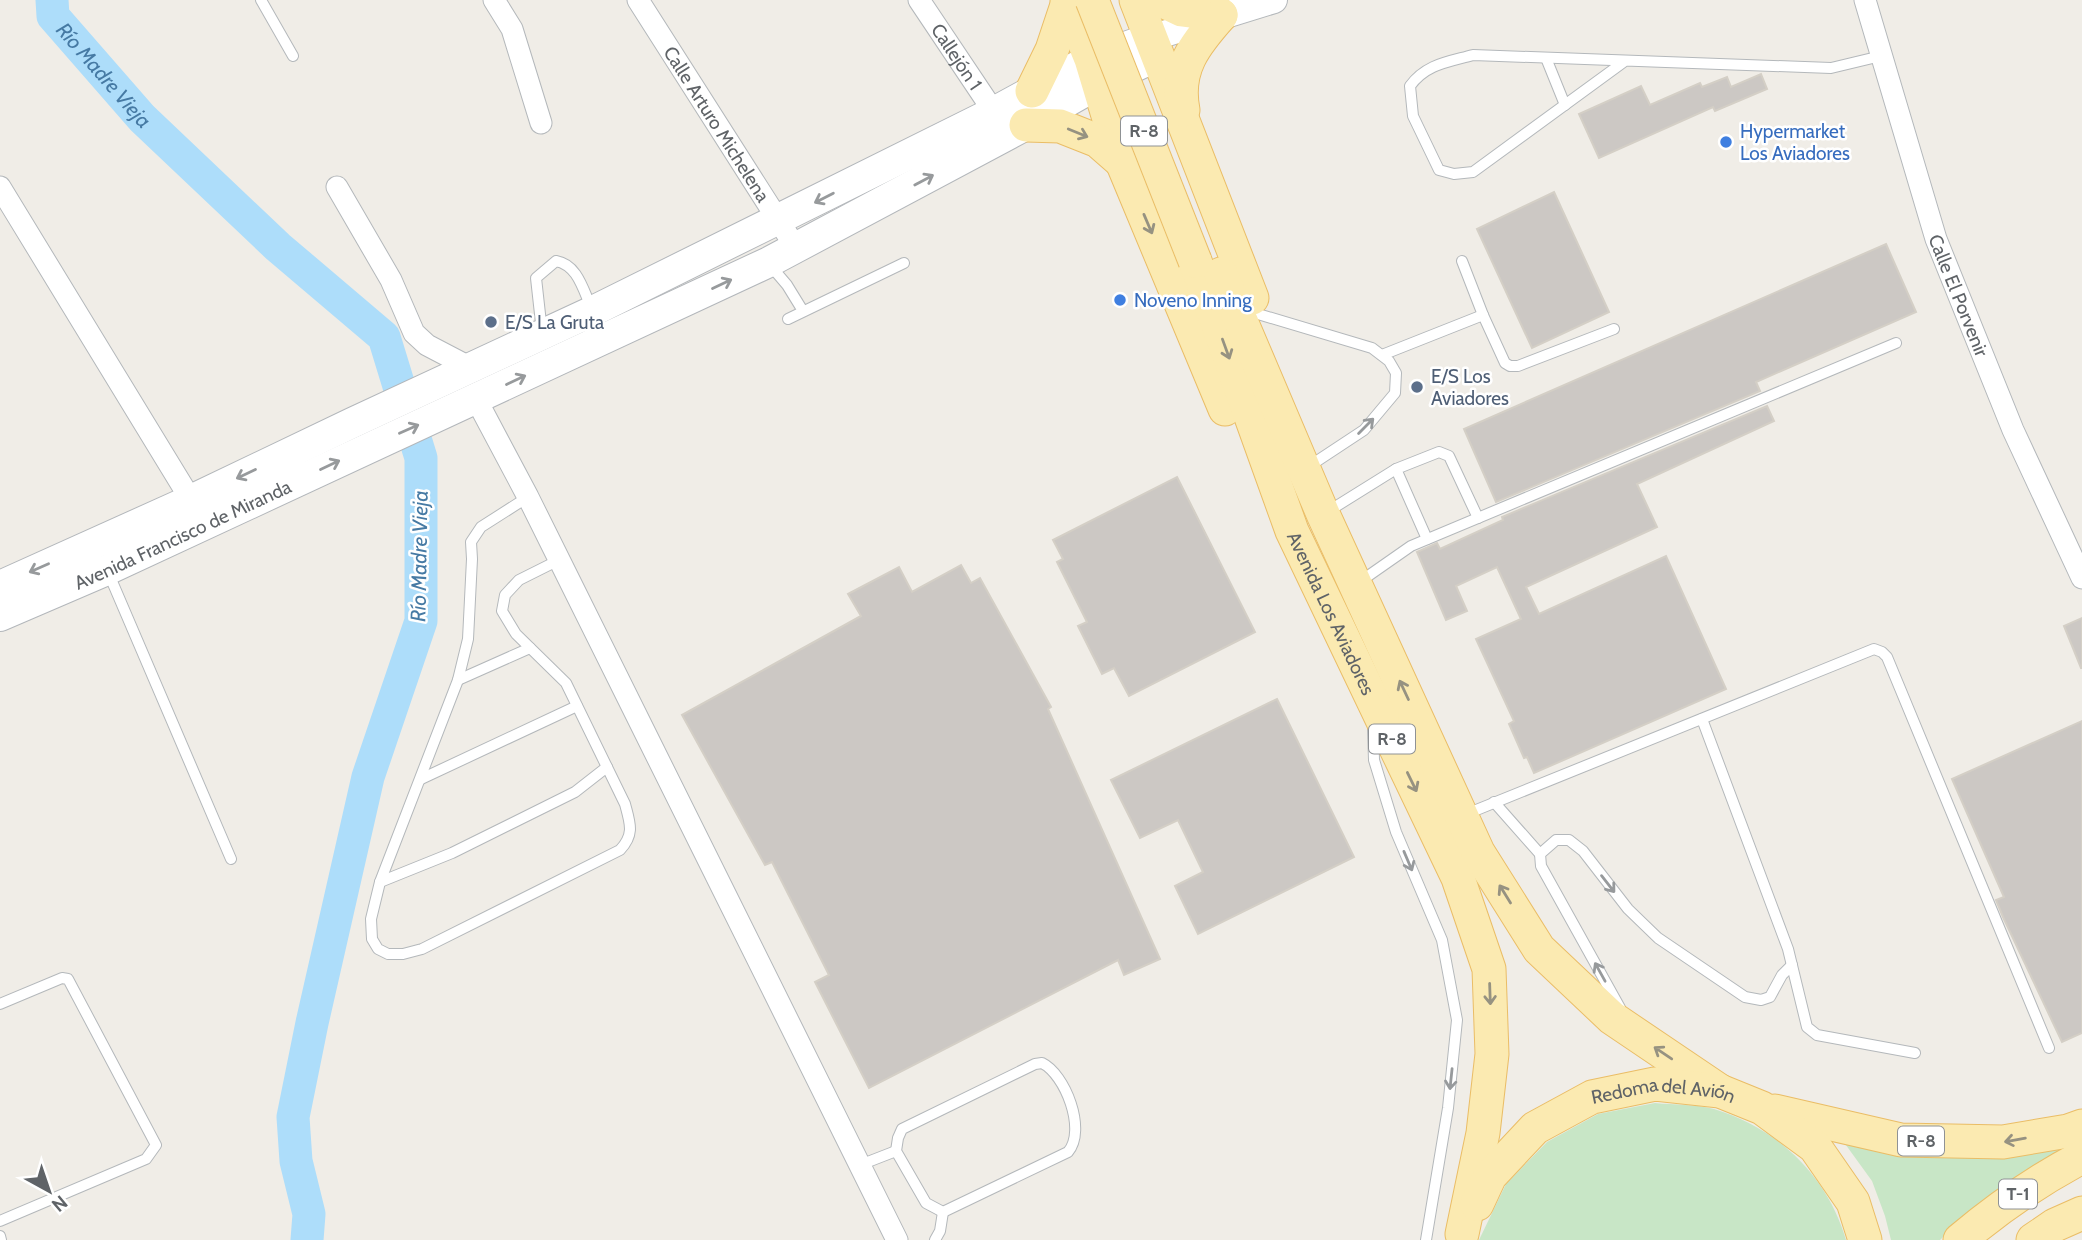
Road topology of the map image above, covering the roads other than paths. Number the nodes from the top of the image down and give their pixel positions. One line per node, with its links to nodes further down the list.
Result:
1 (261, 0): 14 (lane)
2 (494, 0): 21 (street)
3 (638, 0): 27 (street, Calle Arturo Michelena)
4 (919, 0): 20 (street, Callejón 1)
5 (1114, 0): 29 (main road, Avenida Los Aviadores / R-8)
6 (1136, 0): 12 (main road)
7 (1161, 0): 11 (main road)
8 (1273, 0): 11 (street)
9 (1865, 0): 13 (street, Calle El Porvenir)
10 (1076, 1): 17 (main road); 18 (main road); 29 (main road, Avenida Los Aviadores / R-8, bridge)
11 (1221, 15): 12 (street); 23 (main road)
12 (1154, 47): 17 (main road); 23 (main road)
13 (1881, 56): 16 (lane); 55 (street, Calle El Porvenir)
14 (293, 57)
15 (1546, 58): 16 (lane); 19 (lane); 19 (lane)
16 (1625, 61): 19 (lane)
17 (1094, 71): 18 (main road); 22 (main road); 24 (main road, R-8)
18 (1032, 92): 20 (main road)
19 (1565, 105)
20 (995, 112): 27 (main road, one-way to 27)
21 (541, 123)
22 (1026, 125): 24 (main road, one-way to 24); 28 (main road, one-way to 22)
23 (1186, 130): 35 (main road)
24 (1122, 162): 51 (main road, R-8, one-way to 51)
25 (337, 187): 42 (street)
26 (3, 198): 48 (street)
27 (778, 221): 28 (street, Calle Arturo Michelena); 34 (main road)
28 (796, 248): 31 (main road)
29 (1204, 258): 49 (main road, Avenida Los Aviadores / R-8); 51 (main road, Avenida Los Aviadores / R-8, one-way to 51)
30 (1462, 261): 36 (lane)
31 (769, 262): 33 (lane); 43 (main road, one-way to 31)
32 (904, 263): 33 (lane)
33 (803, 311): 37 (lane)
34 (593, 312): 39 (main road); 39 (lane)
35 (1258, 314): 41 (lane); 45 (main road)
36 (1483, 315): 38 (lane); 41 (lane)
37 (788, 319)
38 (1614, 329)
39 (542, 335): 42 (main road)
40 (1896, 343): 50 (lane)
41 (1382, 355): 45 (lane, one-way to 41)
42 (471, 368): 44 (main road)
43 (465, 404): 44 (main road, one-way to 43); 47 (street)
44 (358, 436): 48 (main road, Avenida Francisco de Miranda, one-way to 48); 54 (main road, Avenida Francisco de Miranda, one-way to 44)
45 (1311, 465): 49 (main road)
46 (1396, 469): 49 (lane); 50 (lane); 52 (lane)
47 (528, 497): 53 (street); 60 (lane)
48 (191, 500): 57 (main road, Avenida Francisco de Miranda, one-way to 57)
49 (1323, 514): 56 (main road, Avenida Los Aviadores / R-8)
50 (1478, 518): 52 (lane)
51 (1292, 531): 61 (main road, Avenida Los Aviadores / R-8)
52 (1427, 539): 56 (lane)
53 (559, 560): 59 (lane); 81 (street)
54 (107, 570): 58 (main road, Avenida Francisco de Miranda); 69 (lane)
55 (2082, 578)
56 (1356, 585): 67 (main road, Avenida Los Aviadores / R-8, one-way to 56)
57 (0, 586)
58 (0, 616)
59 (530, 648): 60 (lane); 62 (lane)
60 (458, 680): 65 (lane)
61 (1373, 700): 85 (main road, Avenida Los Aviadores / R-8, one-way to 85); 88 (lane, one-way to 88)
62 (577, 706): 64 (lane); 65 (lane)
63 (1702, 719): 66 (lane); 71 (lane); 74 (lane)
64 (607, 767): 70 (lane); 70 (lane)
65 (421, 779): 70 (lane)
66 (1494, 803): 67 (lane); 68 (lane)
67 (1462, 816): 73 (main road, Avenida Los Aviadores / R-8, one-way to 67)
68 (1540, 854): 71 (lane, one-way to 71); 73 (lane, one-way to 68)
69 (231, 859)
70 (380, 882)
71 (1792, 965): 75 (lane)
72 (0, 1004): 84 (lane)
73 (1633, 1032): 76 (main road, Avenida Los Aviadores / R-8, one-way to 73)
74 (2049, 1048)
75 (1915, 1053)
76 (1720, 1091): 77 (main road, Redoma del Avión / R-8); 85 (main road, Redoma del Avión / R-8)
77 (1762, 1108): 78 (main road, R-8, one-way to 77); 89 (main road, Redoma del Avión / R-8)
78 (2082, 1126)
79 (896, 1151): 81 (lane); 82 (lane); 82 (lane)
80 (2082, 1157): 90 (main road, T-1)
81 (859, 1165): 86 (street)
82 (943, 1212): 87 (lane)
83 (2082, 1213): 91 (main road)
84 (0, 1222)
85 (1462, 1237)
86 (897, 1240)
87 (935, 1240)
88 (1426, 1240)
89 (1865, 1240)
90 (1959, 1240)
91 (2034, 1240)

